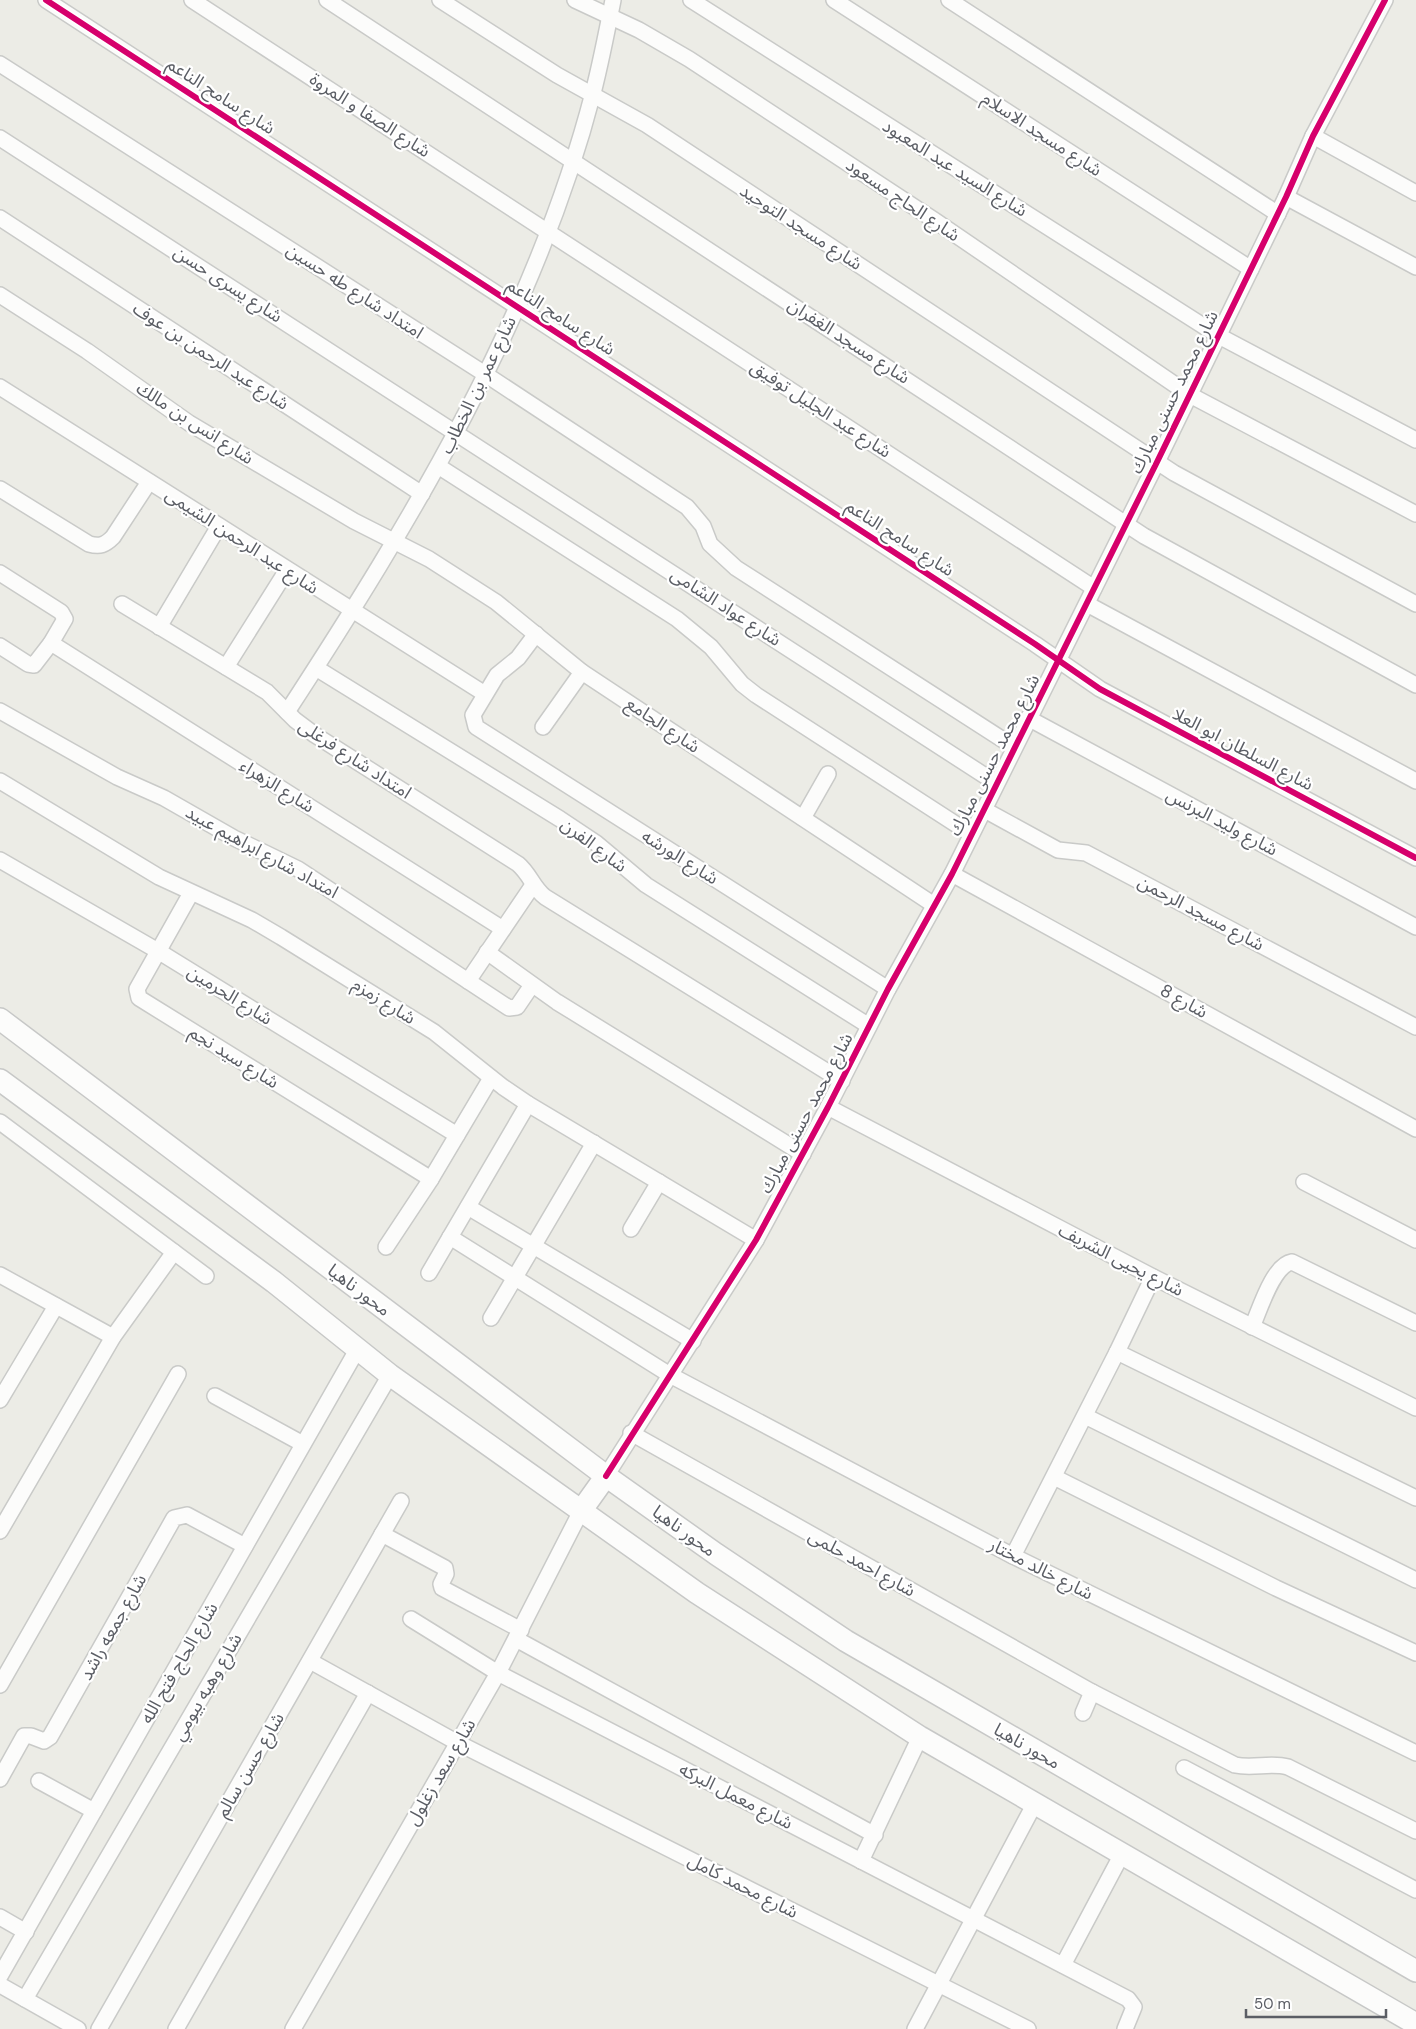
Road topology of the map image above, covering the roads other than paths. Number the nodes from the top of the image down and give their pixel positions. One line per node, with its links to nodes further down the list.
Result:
1 (46, 0): 25 (street, شارع سامح الناعم)
2 (192, 0): 21 (street, شارع الصفا و المروة)
3 (326, 0): 16 (street, شارع مسجد الغفران)
4 (440, 0): 13 (street, شارع مسجد التوحيد)
5 (575, 0): 11 (street, شارع الحاج مسعود)
6 (613, 0): 11 (street, شارع عمر بن الخطاب)
7 (691, 0): 26 (street, شارع السيد عبد المعبود)
8 (834, 0): 23 (street, شارع مسجد الاسلام)
9 (949, 0): 19 (street)
10 (1385, 0): 14 (street, شارع محمد حسنى مبارك)
11 (610, 16): 13 (street, شارع عمر بن الخطاب); 29 (street, شارع الحاج مسعود)
12 (0, 64): 27 (street, امتداد شارع طه حسين)
13 (593, 94): 16 (street, شارع عمر بن الخطاب); 32 (street, شارع مسجد التوحيد)
14 (1313, 136): 17 (street); 18 (street, شارع محمد حسنى مبارك)
15 (0, 138): 30 (street, شارع يسرى حسن)
16 (573, 160): 21 (street, شارع عمر بن الخطاب); 38 (street, شارع مسجد الغفران)
17 (1416, 193)
18 (1286, 197): 19 (street, شارع محمد حسنى مبارك); 22 (street)
19 (1278, 214): 23 (street, شارع محمد حسنى مبارك)
20 (0, 218): 36 (street, شارع عبد الرحمن بن عوف)
21 (548, 231): 25 (street, شارع عمر بن الخطاب); 43 (street, شارع عبد الجليل توفيق)
22 (1416, 267)
23 (1251, 268): 26 (street, شارع محمد حسنى مبارك)
24 (0, 294): 40 (street, شارع انس بن مالك)
25 (516, 306): 27 (street, شارع عمر بن الخطاب); 52 (street, شارع سامح الناعم)
26 (1218, 336): 29 (street, شارع محمد حسنى مبارك); 31 (street, شارع السيد عبد المعبود)
27 (485, 374): 30 (street, شارع عمر بن الخطاب); 62 (street, امتداد شارع طه حسين)
28 (0, 387): 34 (street, شارع عبد الرحمن الشيمى)
29 (1190, 395): 32 (street, شارع محمد حسنى مبارك); 37 (street, شارع الحاج مسعود)
30 (456, 432): 33 (street, شارع عمر بن الخطاب); 66 (street, شارع عواد الشامى)
31 (1416, 440)
32 (1157, 462): 38 (street, شارع محمد حسنى مبارك); 46 (street, شارع مسجد التوحيد)
33 (438, 466): 36 (street, شارع عمر بن الخطاب); 69 (street)
34 (149, 482): 35 (street); 39 (street, شارع عبد الرحمن الشيمى)
35 (0, 488)
36 (422, 494): 40 (street, شارع عمر بن الخطاب)
37 (1416, 514)
38 (1125, 523): 43 (street, شارع محمد حسنى مبارك); 56 (street, شارع مسجد الغفران)
39 (219, 526): 41 (street, شارع عبد الرحمن الشيمى); 48 (street)
40 (395, 542): 47 (street, شارع عمر بن الخطاب); 49 (street, شارع الجامع)
41 (287, 570): 47 (street, شارع عبد الرحمن الشيمى); 53 (street)
42 (0, 573): 50 (street)
43 (1094, 588): 45 (street, شارع محمد حسنى مبارك)
44 (122, 604): 48 (street, امتداد شارع فرغلى)
45 (1087, 604): 52 (street, شارع محمد حسنى مبارك); 65 (street)
46 (1416, 604)
47 (352, 611): 54 (street, شارع عمر بن الخطاب); 57 (street, شارع عبد الرحمن الشيمى)
48 (159, 627): 53 (street, امتداد شارع فرغلى)
49 (536, 634): 55 (street, شارع الجامع); 57 (street)
50 (51, 644): 51 (street); 77 (street, شارع الزهراء)
51 (0, 646)
52 (1059, 660): 60 (street, شارع محمد حسنى مبارك); 70 (street, شارع السلطان ابو العلا)
53 (226, 667): 59 (street, امتداد شارع فرغلى)
54 (316, 668): 59 (street, شارع عمر بن الخطاب); 84 (street, شارع الفرن)
55 (582, 672): 61 (street); 68 (street, شارع الجامع)
56 (1416, 685)
57 (485, 694): 82 (street, شارع الورشه)
58 (0, 711): 80 (street, امتداد شارع ابراهيم عبيد)
59 (287, 712): 73 (street, امتداد شارع فرغلى)
60 (1028, 718): 62 (street, شارع محمد حسنى مبارك); 76 (street, شارع وليد البرنس)
61 (543, 727)
62 (1014, 746): 66 (street, شارع محمد حسنى مبارك)
63 (828, 774): 68 (street)
64 (0, 781): 74 (street, شارع زمزم)
65 (1416, 781)
66 (996, 783): 67 (street, شارع محمد حسنى مبارك)
67 (983, 810): 69 (street, شارع محمد حسنى مبارك); 85 (street, شارع مسجد الرحمن)
68 (803, 818): 75 (street, شارع الجامع)
69 (971, 834): 72 (street, شارع محمد حسنى مبارك)
70 (1416, 858)
71 (0, 860): 78 (street, شارع الحرمين)
72 (952, 874): 75 (street, شارع محمد حسنى مبارك); 92 (street, شارع 8)
73 (533, 885): 77 (street); 88 (street, امتداد شارع فرغلى)
74 (191, 892): 78 (street, شارع سيد نجم); 86 (street, شارع زمزم)
75 (934, 905): 82 (street, شارع محمد حسنى مبارك)
76 (1416, 927)
77 (503, 929): 79 (street)
78 (158, 951): 93 (street, شارع الحرمين); 96 (street, شارع سيد نجم)
79 (487, 952): 80 (street); 81 (street)
80 (468, 981): 81 (street, امتداد شارع ابراهيم عبيد)
81 (532, 985): 95 (street)
82 (888, 988): 84 (street, شارع محمد حسنى مبارك)
83 (0, 1020): 129 (main road, محور ناهيا)
84 (869, 1026): 88 (street, شارع محمد حسنى مبارك)
85 (1416, 1027)
86 (491, 1078): 89 (street, شارع زمزم); 93 (street)
87 (0, 1080): 118 (main road)
88 (842, 1081): 90 (street, شارع محمد حسنى مبارك)
89 (528, 1104): 94 (street, شارع زمزم); 99 (street)
90 (828, 1107): 95 (street, شارع محمد حسنى مبارك); 111 (street, شارع يحيى الشريف)
91 (2, 1129): 106 (street)
92 (1416, 1130)
93 (457, 1135): 96 (street)
94 (594, 1143): 97 (street, شارع زمزم); 104 (street)
95 (803, 1154): 102 (street, شارع محمد حسنى مبارك)
96 (431, 1179): 105 (street)
97 (659, 1182): 100 (street); 102 (street, شارع زمزم)
98 (1304, 1182): 103 (street)
99 (468, 1207): 101 (street); 104 (street)
100 (631, 1229)
101 (450, 1237): 107 (street); 110 (street, شارع خالد مختار)
102 (756, 1240): 117 (street, شارع محمد حسنى مبارك)
103 (1416, 1240)
104 (533, 1246): 110 (street); 117 (street)
105 (386, 1247)
106 (174, 1252): 109 (street); 116 (street)
107 (429, 1273)
108 (0, 1275): 112 (street)
109 (206, 1276)
110 (515, 1277): 113 (street); 122 (street, شارع خالد مختار)
111 (1153, 1277): 115 (street, شارع يحيى الشريف); 119 (street)
112 (56, 1306): 116 (street); 124 (street)
113 (491, 1318)
114 (1416, 1323): 115 (street)
115 (1252, 1327): 125 (street, شارع يحيى الشريف)
116 (113, 1337): 134 (street)
117 (693, 1342): 122 (street, شارع محمد حسنى مبارك)
118 (357, 1350): 121 (main road); 128 (street, شارع الحاج فتح الله)
119 (1117, 1352): 126 (street); 131 (street)
120 (178, 1374): 144 (street)
121 (390, 1375): 133 (main road); 169 (street, شارع وهبه بيومي)
122 (670, 1375): 127 (street, شارع محمد حسنى مبارك); 137 (street, شارع خالد مختار)
123 (215, 1396): 128 (street)
124 (0, 1400)
125 (1416, 1408)
126 (1085, 1416): 130 (street); 138 (street)
127 (631, 1433): 129 (street, شارع محمد حسنى مبارك); 145 (street, شارع احمد حلمى)
128 (303, 1444): 136 (street, شارع الحاج فتح الله)
129 (606, 1476): 133 (main road); 165 (main road, محور ناهيا)
130 (1054, 1477): 137 (street); 141 (street)
131 (1416, 1498)
132 (401, 1501): 135 (street, شارع حسن سالم)
133 (581, 1510): 140 (street, شارع سعد زغلول); 148 (main road)
134 (0, 1531)
135 (382, 1534): 140 (street); 142 (street, شارع حسن سالم)
136 (245, 1546): 152 (street, شارع جمعه راشد); 155 (street, شارع الحاج فتح الله)
137 (1013, 1556): 150 (street, شارع خالد مختار)
138 (1416, 1580)
139 (411, 1619): 143 (street, شارع معمل البركه)
140 (518, 1635): 143 (street, شارع سعد زغلول); 157 (street)
141 (1416, 1653)
142 (310, 1661): 146 (street, شارع محمد كامل); 173 (street, شارع حسن سالم)
143 (498, 1673): 149 (street, شارع سعد زغلول); 159 (street, شارع معمل البركه)
144 (0, 1686)
145 (1092, 1692): 147 (street); 156 (street, شارع احمد حلمى)
146 (368, 1693): 149 (street, شارع محمد كامل); 174 (street)
147 (1083, 1713)
148 (920, 1737): 154 (main road); 157 (street)
149 (458, 1743): 167 (street, شارع محمد كامل); 175 (street, شارع سعد زغلول)
150 (1416, 1753)
151 (1184, 1768): 160 (street)
152 (0, 1779)
153 (40, 1781): 155 (street)
154 (1035, 1803): 158 (main road); 162 (street)
155 (94, 1811): 163 (street, شارع الحاج فتح الله)
156 (1416, 1832)
157 (875, 1834): 159 (street)
158 (1122, 1854): 164 (street); 171 (main road)
159 (861, 1861): 162 (street, شارع معمل البركه)
160 (1416, 1890)
161 (0, 1917): 163 (street)
162 (974, 1918): 164 (street, شارع معمل البركه); 167 (street)
163 (26, 1932): 166 (street, شارع الحاج فتح الله)
164 (1063, 1965): 178 (street, شارع معمل البركه)
165 (1416, 1972)
166 (0, 1976)
167 (939, 1984): 176 (street); 177 (street, شارع محمد كامل)
168 (0, 1985): 169 (street)
169 (25, 1999): 170 (street)
170 (59, 2024): 172 (street)
171 (1416, 2024)
172 (78, 2029)
173 (100, 2029)
174 (176, 2029)
175 (293, 2029)
176 (915, 2029)
177 (1028, 2029)
178 (1125, 2029)

